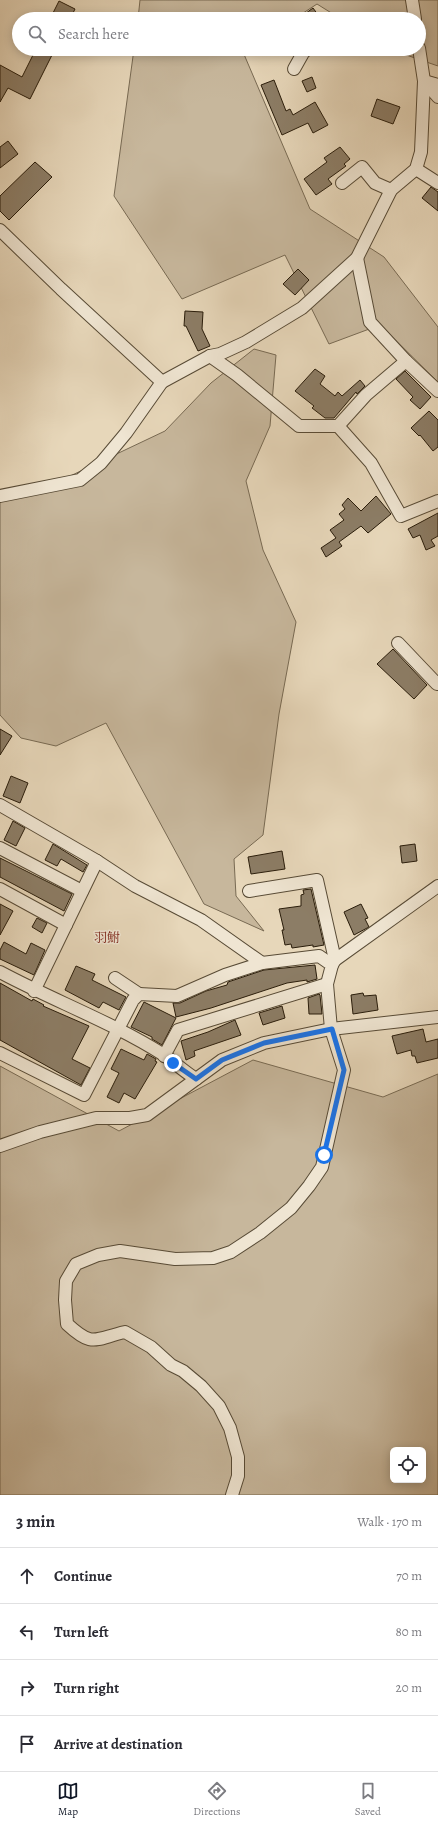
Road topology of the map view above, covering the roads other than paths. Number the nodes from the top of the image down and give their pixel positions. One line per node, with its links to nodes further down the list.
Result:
1 (412, 0): 2 (street)
2 (414, 12)
3 (301, 56): 5 (street)
4 (420, 56): 6 (street)
5 (294, 69)
6 (424, 81): 7 (street); 8 (street); 9 (street)
7 (438, 85)
8 (438, 97)
9 (416, 169): 11 (street); 12 (street)
10 (342, 183): 12 (street)
11 (438, 183)
12 (391, 190): 14 (street)
13 (0, 230): 17 (street)
14 (357, 258): 15 (street); 16 (street)
15 (210, 356): 17 (street); 19 (street)
16 (406, 361): 18 (street); 19 (street)
17 (162, 382): 20 (street)
18 (438, 391)
19 (338, 426): 21 (street)
20 (0, 496)
21 (438, 502)
22 (398, 643): 23 (street)
23 (438, 683)
24 (2, 810): 26 (street)
25 (0, 848): 29 (street)
26 (97, 861): 29 (street); 32 (street)
27 (438, 886): 33 (street)
28 (0, 889): 31 (street)
29 (82, 892): 31 (street)
30 (249, 892): 33 (street)
31 (66, 924): 37 (street)
32 (262, 963): 33 (street); 38 (street)
33 (334, 963): 36 (street)
34 (0, 972): 37 (street)
35 (115, 978): 38 (street)
36 (327, 984): 40 (street); 43 (street)
37 (34, 990): 41 (street)
38 (139, 994): 41 (street)
39 (438, 1017): 40 (street)
40 (332, 1029): 44 (street); 46 (street)
41 (118, 1030): 42 (street); 43 (street)
42 (0, 1053)
43 (164, 1056): 44 (street)
44 (196, 1079): 45 (street)
45 (0, 1146)
46 (232, 1495)

